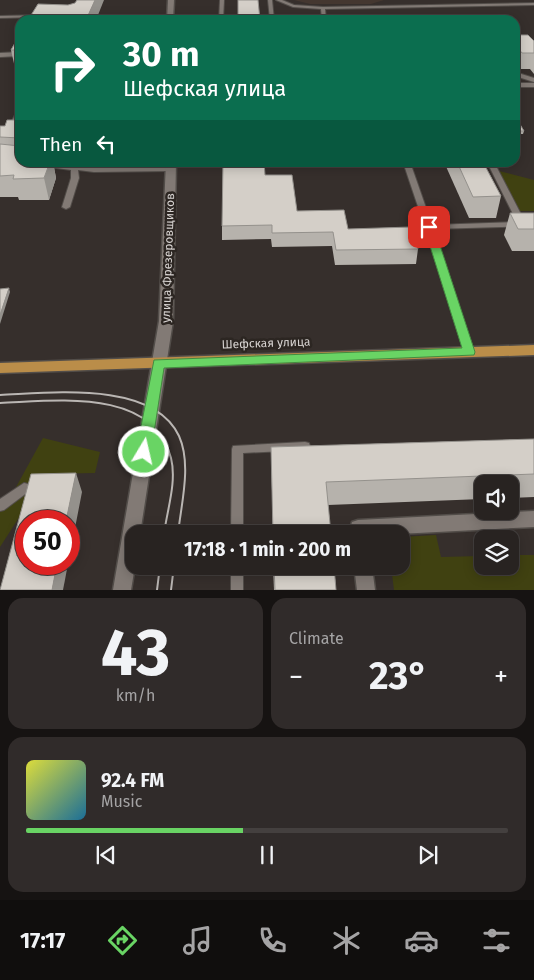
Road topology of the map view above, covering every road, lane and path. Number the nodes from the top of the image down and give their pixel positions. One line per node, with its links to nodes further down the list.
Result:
1 (171, 0): 9 (main road)
2 (222, 0): 10 (lane)
3 (270, 0): 11 (lane)
4 (278, 0): 8 (lane)
5 (458, 0): 7 (lane)
6 (534, 4): 7 (lane)
7 (462, 5): 8 (lane)
8 (323, 8): 12 (lane)
9 (170, 15)
10 (221, 15)
11 (272, 15)
12 (324, 15)
13 (0, 17): 14 (lane)
14 (15, 17)
15 (15, 54): 16 (lane)
16 (0, 55)
17 (520, 76): 18 (lane)
18 (534, 80)
19 (520, 85): 20 (lane)
20 (534, 85)
21 (15, 120): 22 (lane)
22 (0, 131)
23 (65, 167): 28 (lane)
24 (152, 167): 28 (lane)
25 (171, 167): 35 (main road, улица Фрезеровщиков)
26 (408, 167): 32 (lane)
27 (493, 167): 30 (lane)
28 (74, 168): 29 (lane)
29 (66, 207)
30 (522, 224): 31 (lane); 32 (lane)
31 (534, 224)
32 (429, 227): 34 (lane)
33 (534, 350): 34 (main road, Шефская улица)
34 (469, 352): 35 (main road, Шефская улица)
35 (159, 364): 36 (main road, Шефская улица); 45 (main road, улица Фрезеровщиков)
36 (0, 368)
37 (305, 446): 41 (lane)
38 (24, 488): 39 (lane)
39 (0, 506)
40 (534, 519): 42 (main road)
41 (237, 525)
42 (410, 525)
43 (237, 575): 46 (lane)
44 (364, 575): 47 (main road)
45 (122, 590)
46 (237, 590)
47 (366, 590)

